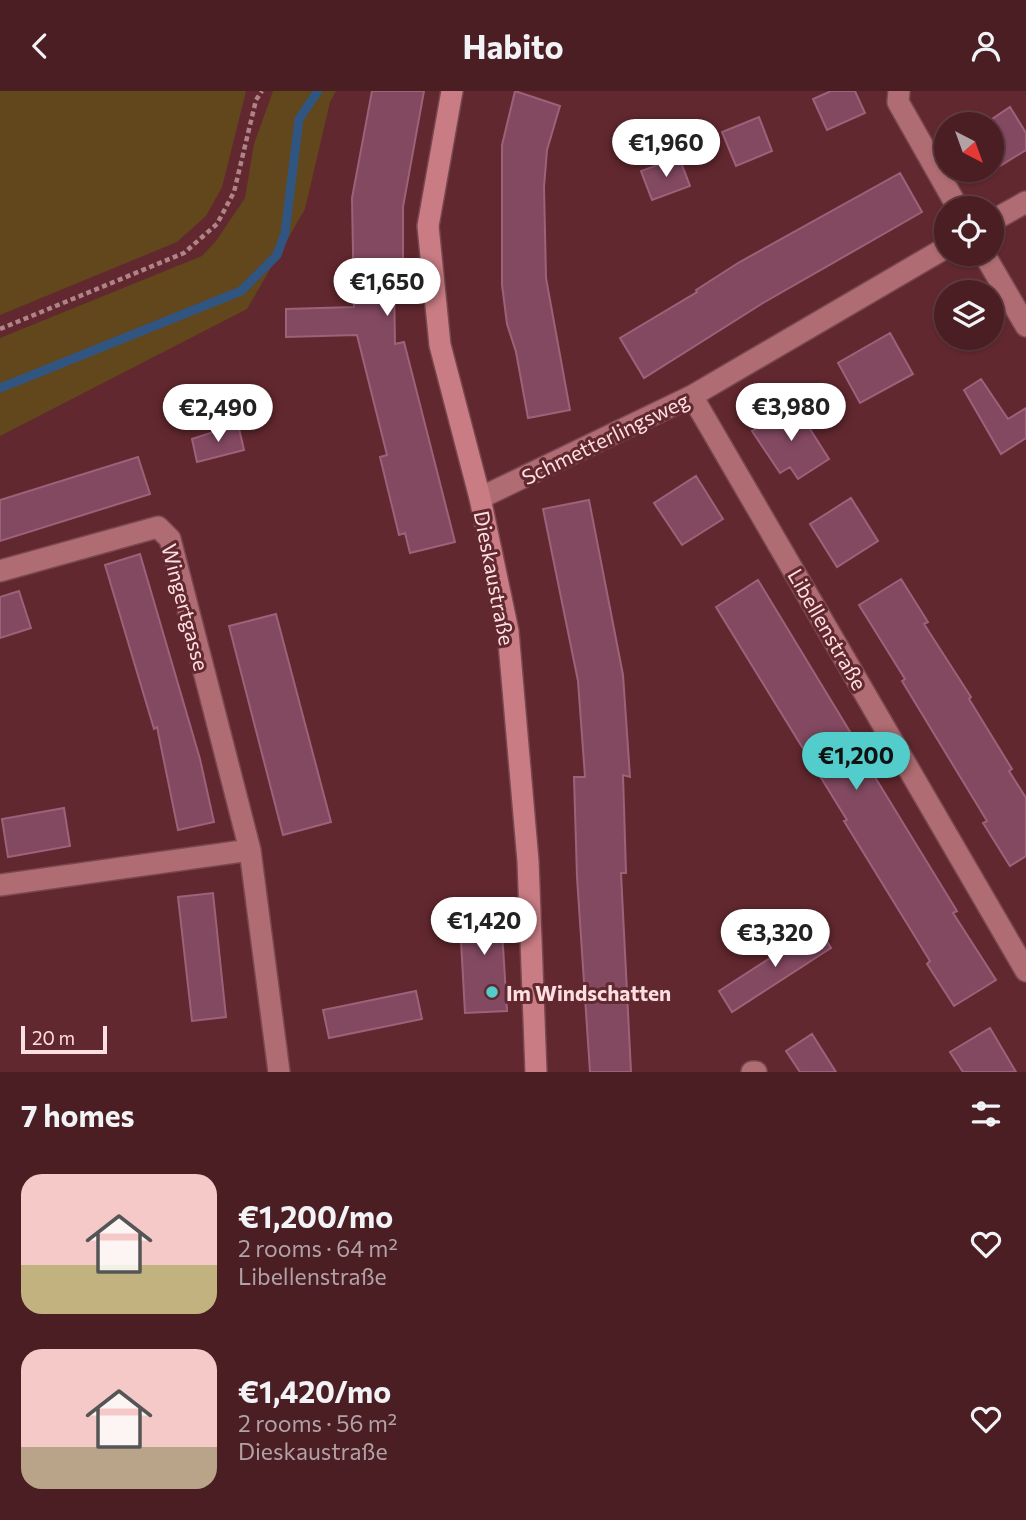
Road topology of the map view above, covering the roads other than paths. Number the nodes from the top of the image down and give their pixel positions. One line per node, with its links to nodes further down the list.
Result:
1 (452, 91): 10 (main road, Dieskaustraße)
2 (899, 91): 3 (street)
3 (951, 196)
4 (1026, 202): 5 (street)
5 (1004, 214)
6 (934, 255): 9 (street, Schmetterlingsweg)
7 (992, 266): 8 (street)
8 (1026, 326)
9 (692, 396): 10 (street, Schmetterlingsweg); 14 (street, Libellenstraße)
10 (480, 498): 16 (main road, Dieskaustraße)
11 (0, 571): 12 (street, Wingertgasse)
12 (250, 850): 13 (street); 15 (street, Wingertgasse)
13 (0, 885)
14 (1026, 971)
15 (279, 1072)
16 (536, 1072)

